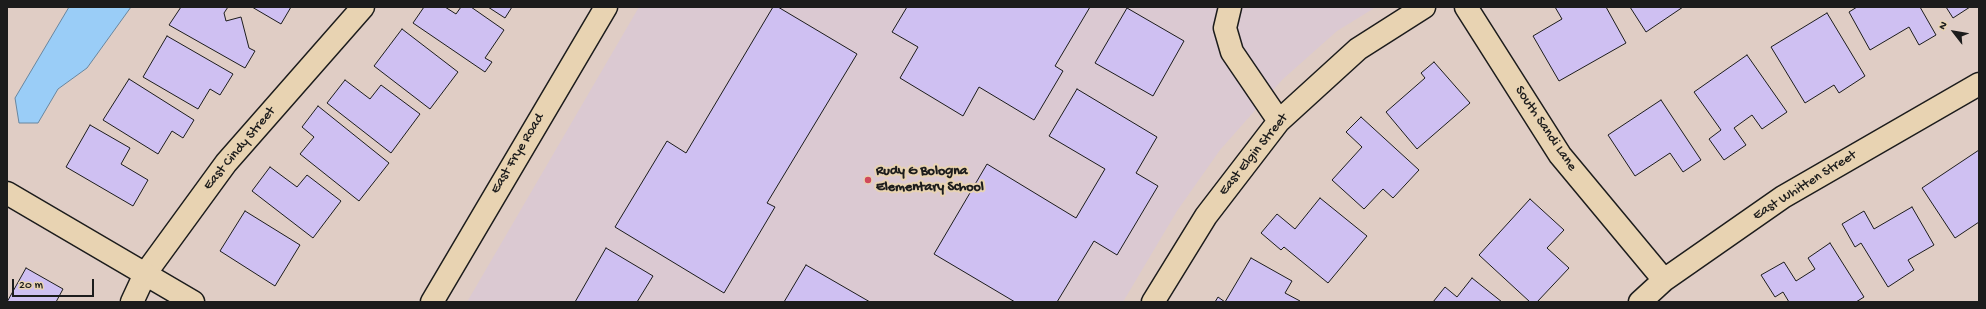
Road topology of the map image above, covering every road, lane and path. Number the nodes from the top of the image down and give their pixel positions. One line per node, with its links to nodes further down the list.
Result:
1 (363, 7): 9 (street, East Cindy Street)
2 (606, 7): 13 (street, East Frye Road)
3 (1230, 7): 7 (street)
4 (1424, 7): 7 (street, East Elgin Street)
5 (1466, 7): 10 (street, South Sandi Lane)
6 (1979, 84): 10 (street, East Whitten Street)
7 (1279, 121): 14 (street, East Elgin Street)
8 (7, 193): 9 (street)
9 (145, 274): 11 (street, East Cindy Street); 12 (street)
10 (1664, 280): 15 (street, East Whitten Street)
11 (132, 302)
12 (193, 302)
13 (432, 302)
14 (1153, 302)
15 (1640, 302)

